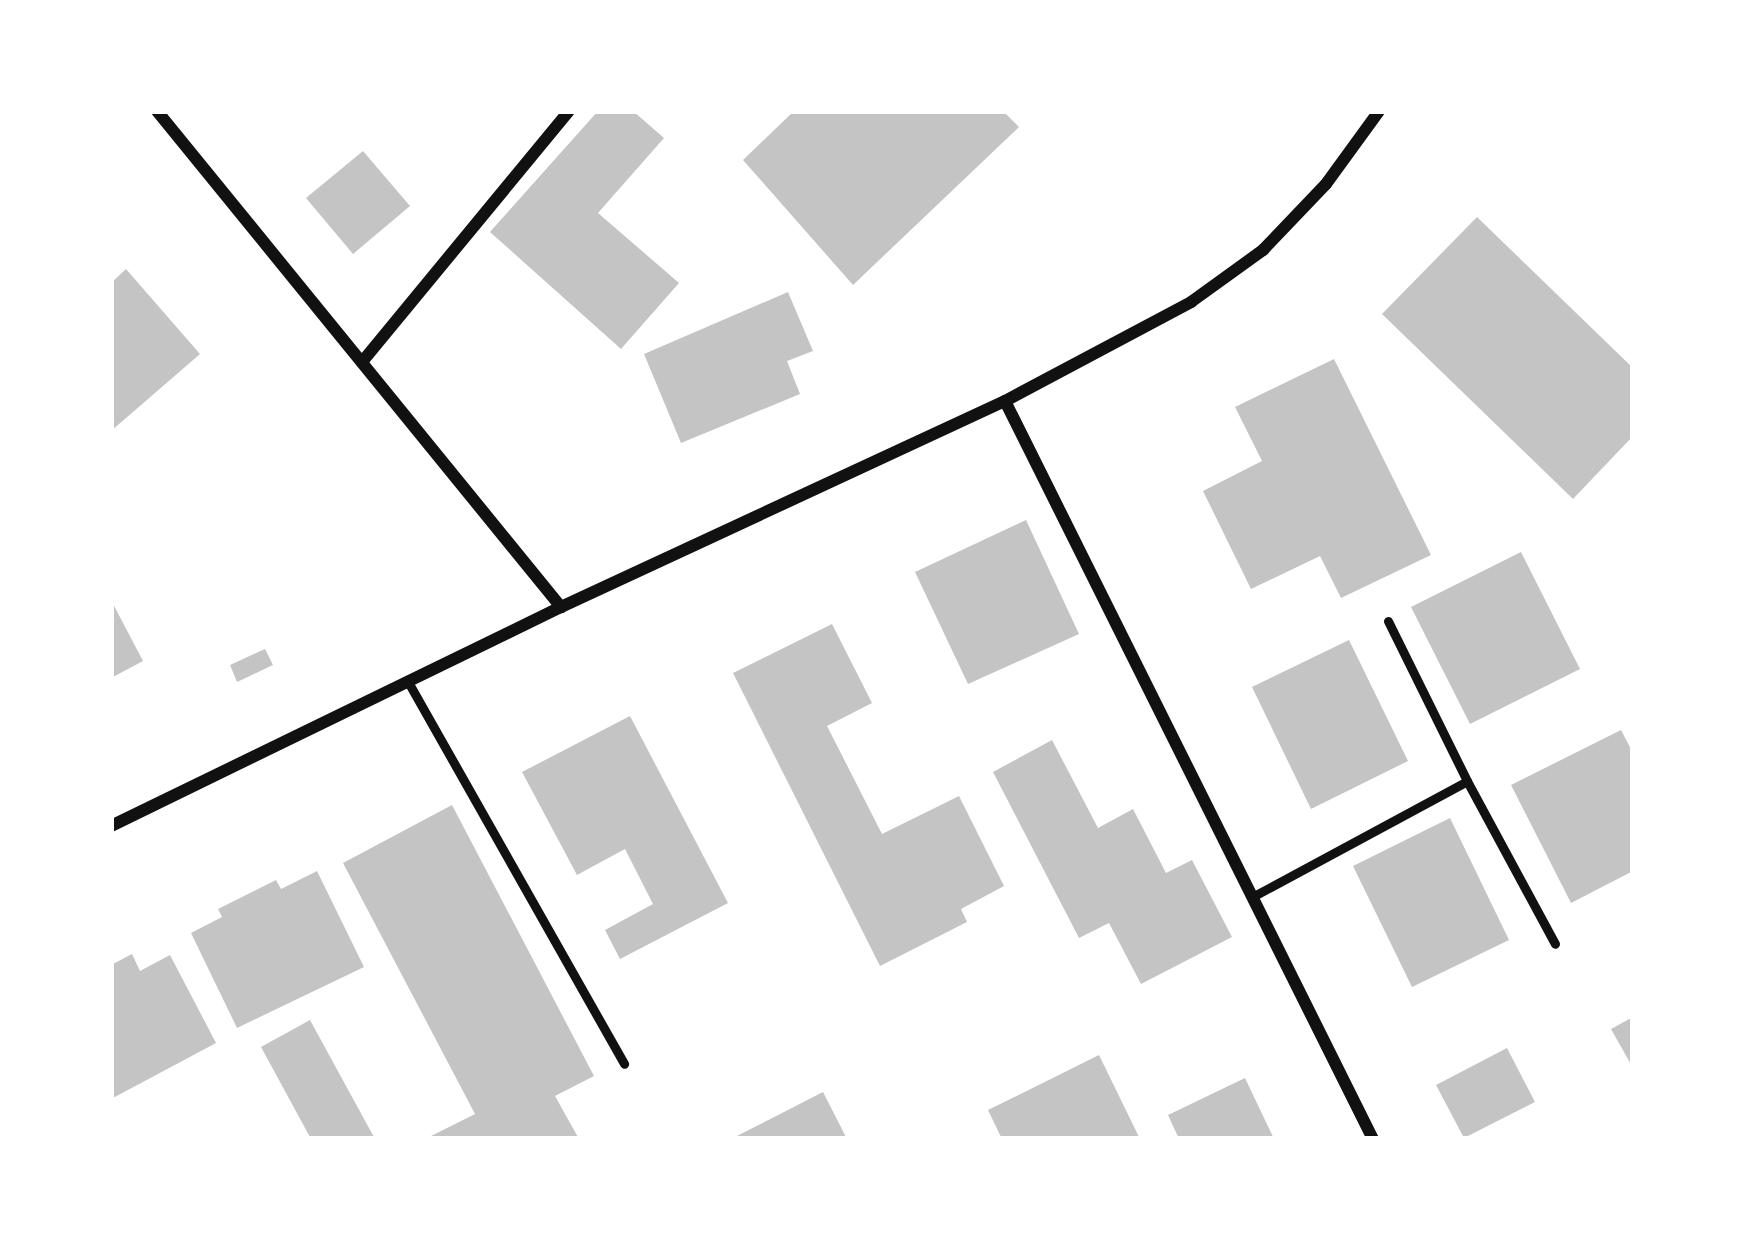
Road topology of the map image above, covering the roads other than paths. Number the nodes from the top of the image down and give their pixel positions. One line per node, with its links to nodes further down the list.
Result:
1 (157, 111): 4 (street)
2 (569, 111): 4 (street)
3 (1379, 111): 5 (street)
4 (362, 362): 6 (street)
5 (1005, 401): 6 (street); 11 (street)
6 (561, 607): 8 (street)
7 (1388, 621): 9 (lane)
8 (407, 680): 10 (street); 13 (lane)
9 (1467, 781): 11 (lane); 12 (lane)
10 (111, 826)
11 (1252, 897): 14 (street)
12 (1555, 944)
13 (624, 1064)
14 (1373, 1139)

